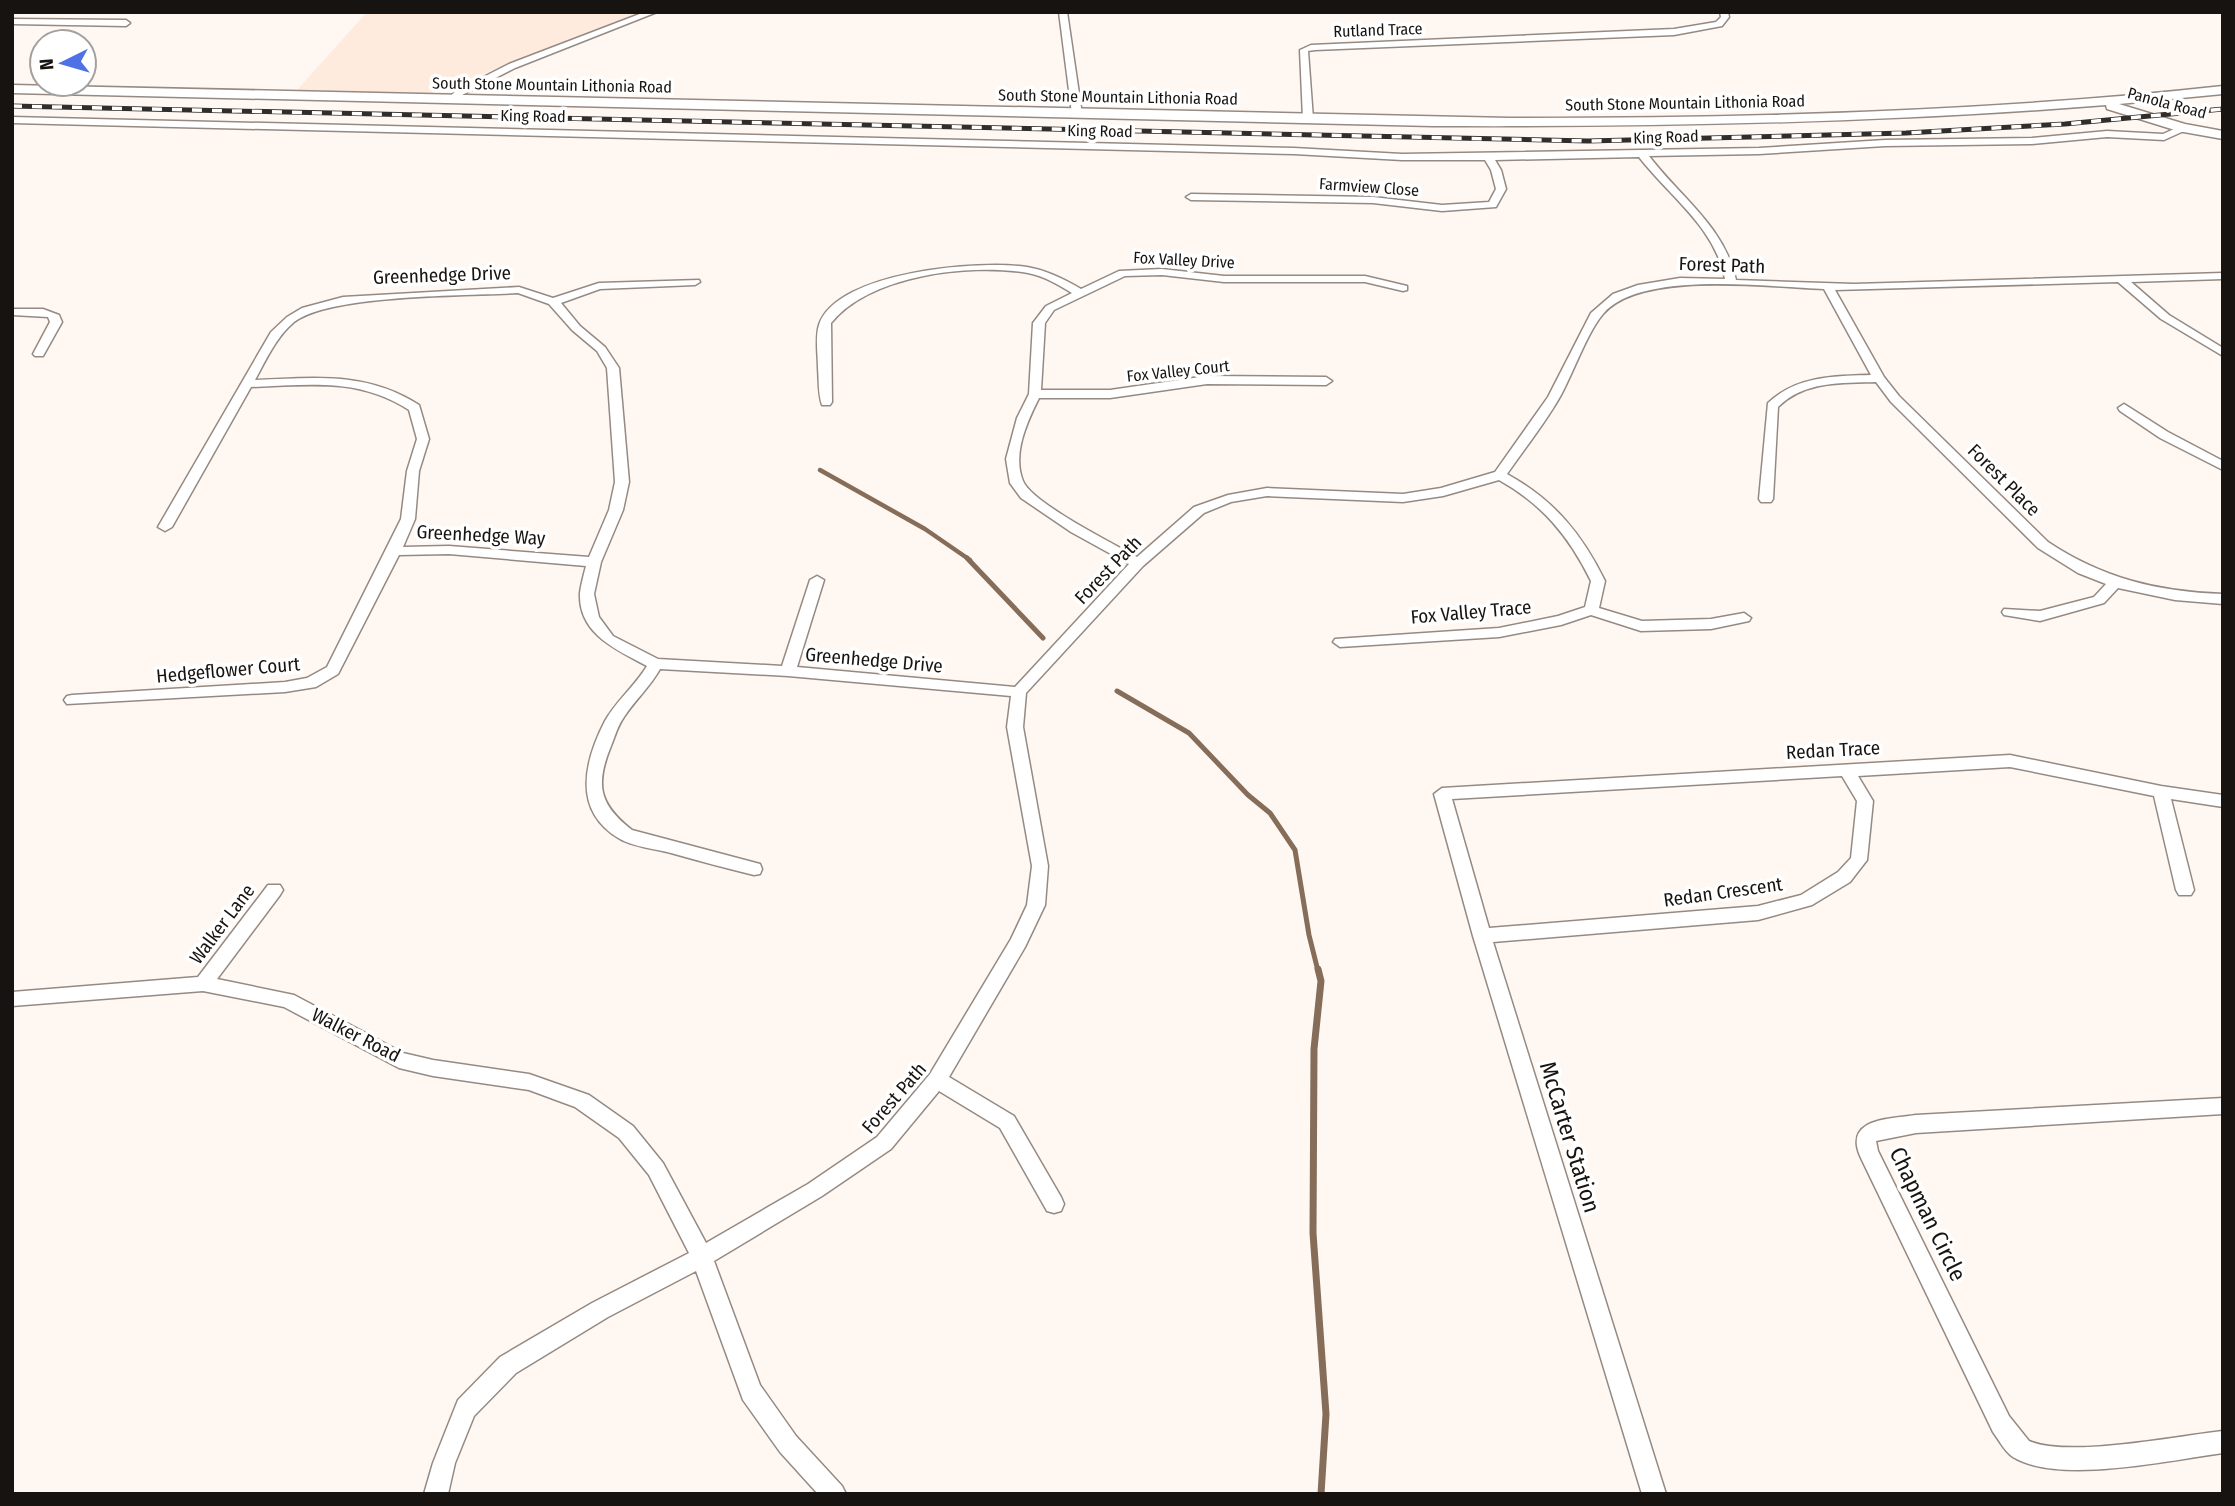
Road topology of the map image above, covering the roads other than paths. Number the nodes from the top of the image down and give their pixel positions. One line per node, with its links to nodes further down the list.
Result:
1 (653, 12): 9 (street)
2 (1063, 12): 11 (street)
3 (1724, 12): 14 (street, Rutland Trace)
4 (12, 20): 5 (street)
5 (126, 23)
6 (12, 89): 9 (main road, South Stone Mountain Lithonia Road)
7 (2223, 90): 8 (main road, South Stone Mountain Lithonia Road)
8 (2172, 96): 10 (main road, South Stone Mountain Lithonia Road); 16 (main road)
9 (451, 100): 11 (main road, South Stone Mountain Lithonia Road)
10 (2102, 103): 12 (main road, Panola Road); 13 (main road, South Stone Mountain Lithonia Road)
11 (1077, 114): 14 (main road, South Stone Mountain Lithonia Road)
12 (2138, 115): 13 (main road); 16 (main road, Panola Road)
13 (1874, 116): 14 (main road, South Stone Mountain Lithonia Road)
14 (1308, 119)
15 (12, 120): 20 (street, King Road)
16 (2168, 124): 17 (main road, Panola Road)
17 (2183, 128): 18 (main road, Panola Road); 19 (street, King Road)
18 (2223, 135)
19 (1642, 154): 20 (street, King Road); 27 (street)
20 (1488, 157): 22 (street)
21 (1191, 197): 22 (street, Farmview Close)
22 (1492, 205): 23 (street)
23 (1506, 213)
24 (2223, 276): 25 (street, Forest Path)
25 (2122, 279): 28 (street, Forest Path); 33 (street)
26 (695, 282): 31 (street)
27 (1731, 283): 28 (street, Forest Path); 42 (street, Forest Path)
28 (1828, 287): 35 (street, Forest Place)
29 (1403, 288): 30 (street, Fox Valley Drive)
30 (1082, 294): 38 (street, Fox Valley Drive); 39 (street)
31 (553, 302): 37 (street, Greenhedge Drive); 46 (street, Greenhedge Drive)
32 (12, 312): 34 (street)
33 (2223, 353)
34 (39, 354)
35 (1879, 378): 43 (street); 49 (street, Forest Place)
36 (1326, 381): 38 (street, Fox Valley Court)
37 (247, 384): 44 (street, Greenhedge Drive); 45 (street, Greenhedge Way)
38 (1035, 394): 47 (street, Fox Valley Drive)
39 (826, 402)
40 (2124, 408): 41 (street)
41 (2223, 466)
42 (1500, 475): 47 (street, Forest Path); 51 (street)
43 (1766, 499)
44 (165, 527)
45 (394, 551): 46 (street, Greenhedge Way); 58 (street, Hedgeflower Court)
46 (594, 562): 55 (street, Greenhedge Drive)
47 (1138, 563): 57 (street, Forest Path)
48 (817, 580): 56 (street)
49 (2115, 582): 50 (street, Forest Place); 52 (street)
50 (2223, 598)
51 (1591, 610): 53 (street); 54 (street, Fox Valley Trace)
52 (2009, 612)
53 (1744, 618)
54 (1340, 642)
55 (655, 664): 56 (street, Greenhedge Drive); 63 (street)
56 (788, 671): 57 (street, Greenhedge Drive)
57 (1020, 692): 69 (street, Forest Path)
58 (72, 700)
59 (1846, 770): 60 (street, Redan Trace); 61 (street, Redan Trace); 66 (street, Redan Crescent)
60 (2161, 792): 62 (street, Redan Trace); 65 (street)
61 (1442, 794): 66 (street, McCarter Station)
62 (2223, 801)
63 (754, 869)
64 (274, 890): 67 (street, Walker Lane)
65 (2185, 890)
66 (1482, 936): 76 (street, McCarter Station)
67 (203, 984): 68 (street, Walker Road); 72 (street, Walker Road)
68 (12, 999)
69 (937, 1080): 71 (street); 72 (street, Forest Path)
70 (2223, 1105): 73 (street, Chapman Circle)
71 (1054, 1205)
72 (702, 1257): 74 (street, Forest Path); 75 (street, Walker Road)
73 (2223, 1442)
74 (436, 1494)
75 (834, 1494)
76 (1654, 1494)

